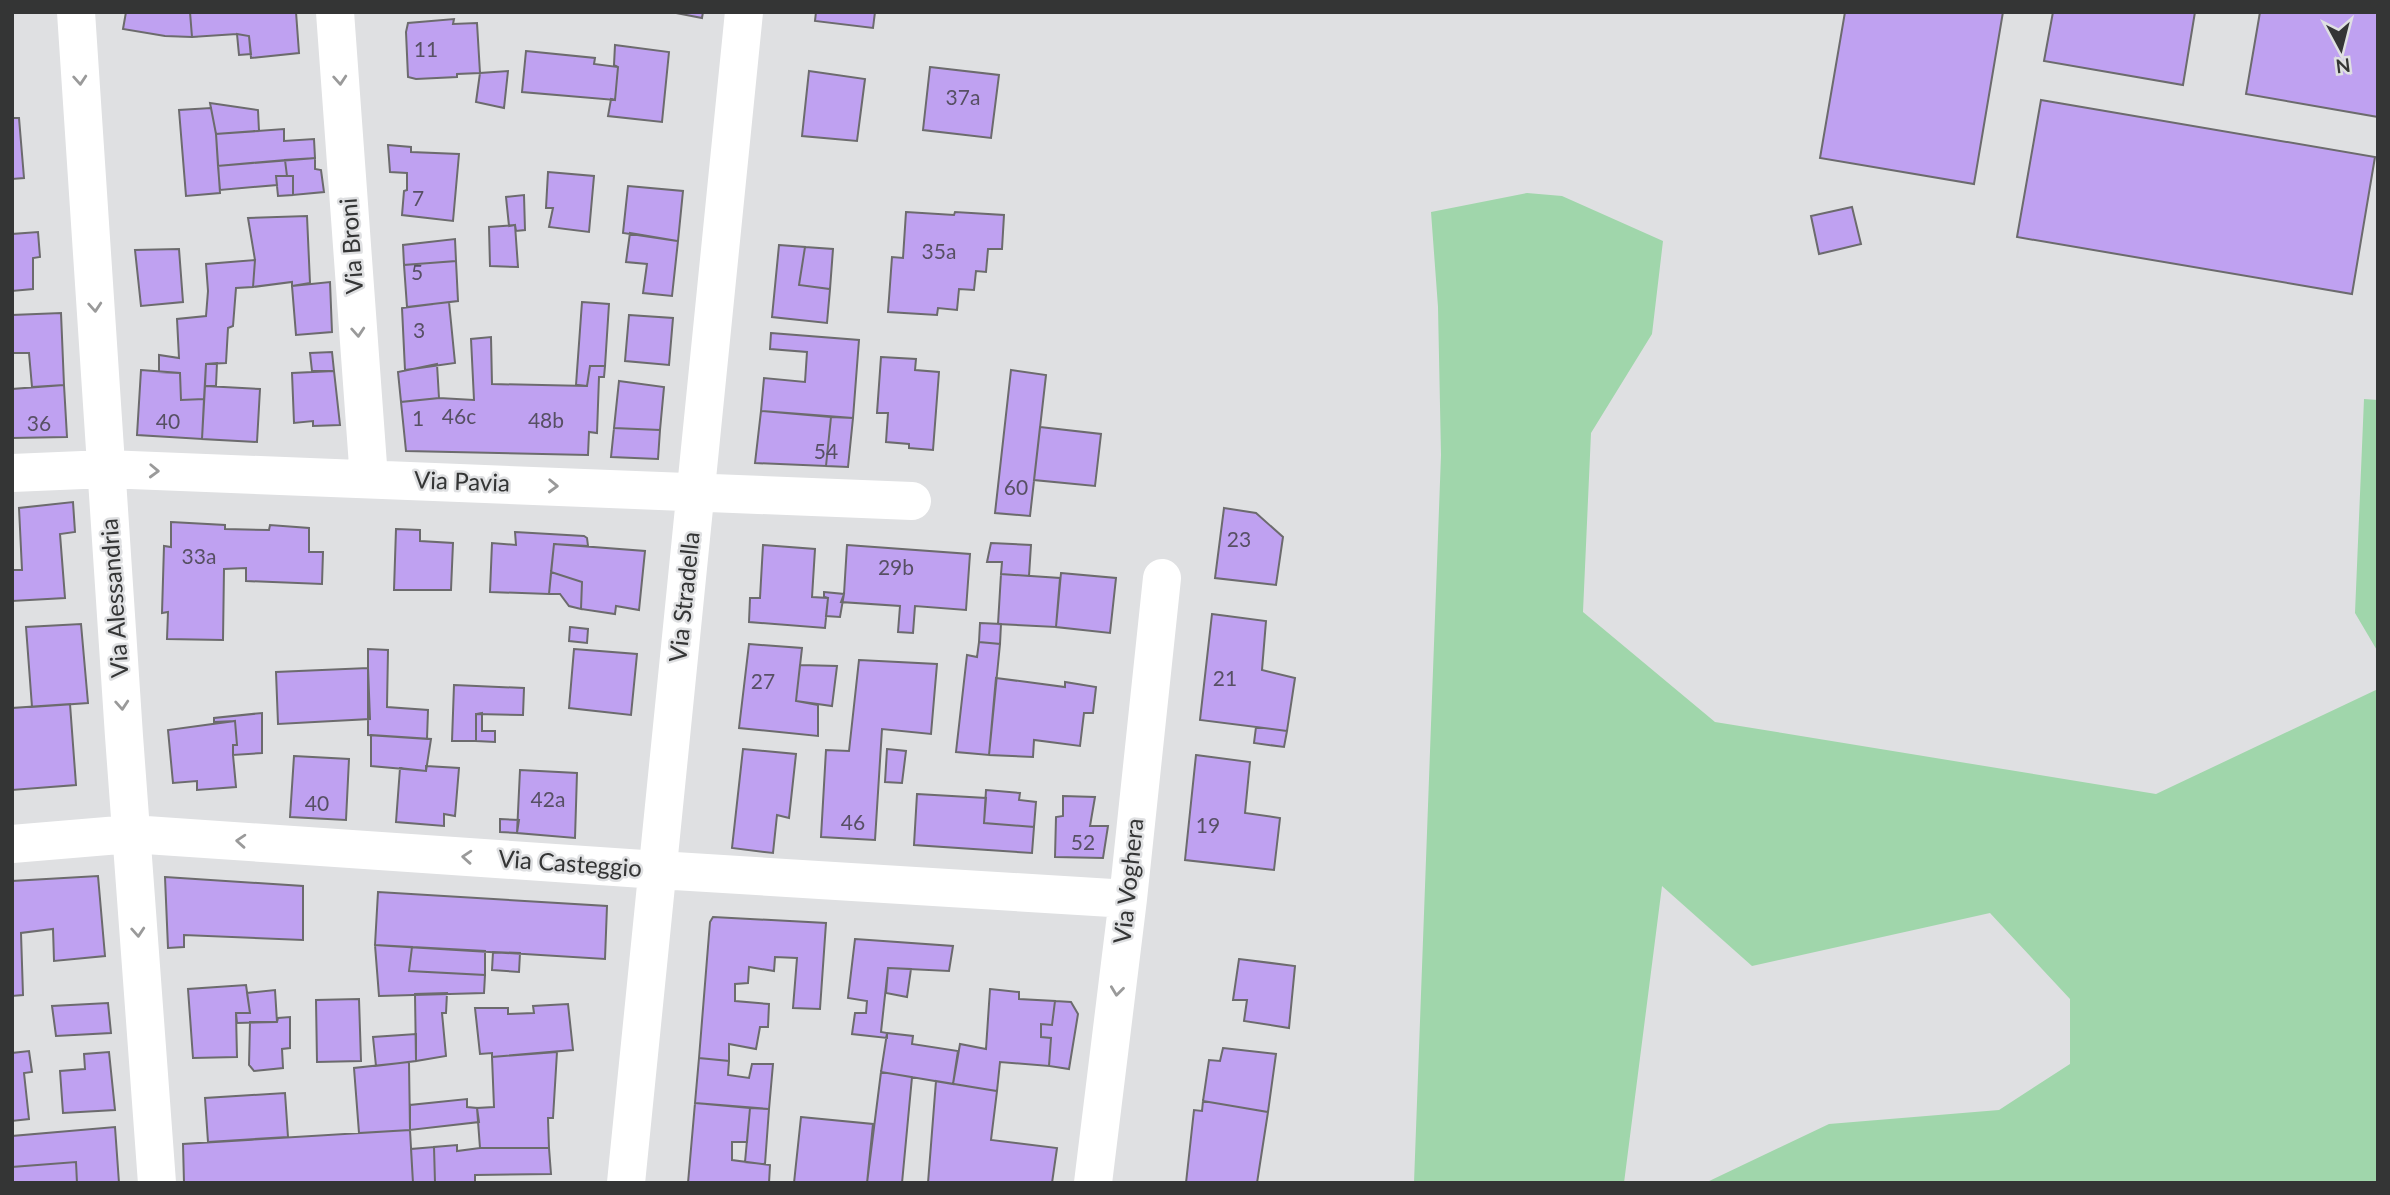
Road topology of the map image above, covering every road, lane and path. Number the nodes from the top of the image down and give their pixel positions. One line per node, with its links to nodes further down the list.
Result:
1 (76, 12): 4 (street, Via Alessandria, one-way to 4)
2 (335, 12): 6 (street, Via Broni, one-way to 6)
3 (744, 12): 7 (street, Via Stradella)
4 (106, 469): 5 (street, Via Pavia); 6 (street, Via Pavia, one-way to 6); 10 (street, Via Alessandria, one-way to 10)
5 (12, 473)
6 (369, 479): 7 (street, Via Pavia, one-way to 7)
7 (695, 491): 8 (street, Via Pavia); 12 (street, Via Stradella)
8 (912, 501)
9 (1162, 578): 13 (street, Via Voghera)
10 (131, 834): 11 (street, Via Casteggio); 12 (street, Via Casteggio, one-way to 10); 14 (street, Via Alessandria, one-way to 14)
11 (12, 845)
12 (658, 870): 13 (street, Via Casteggio); 15 (street, Via Stradella)
13 (1128, 899): 16 (street, Via Voghera, one-way to 16)
14 (157, 1183)
15 (626, 1183)
16 (1093, 1183)

